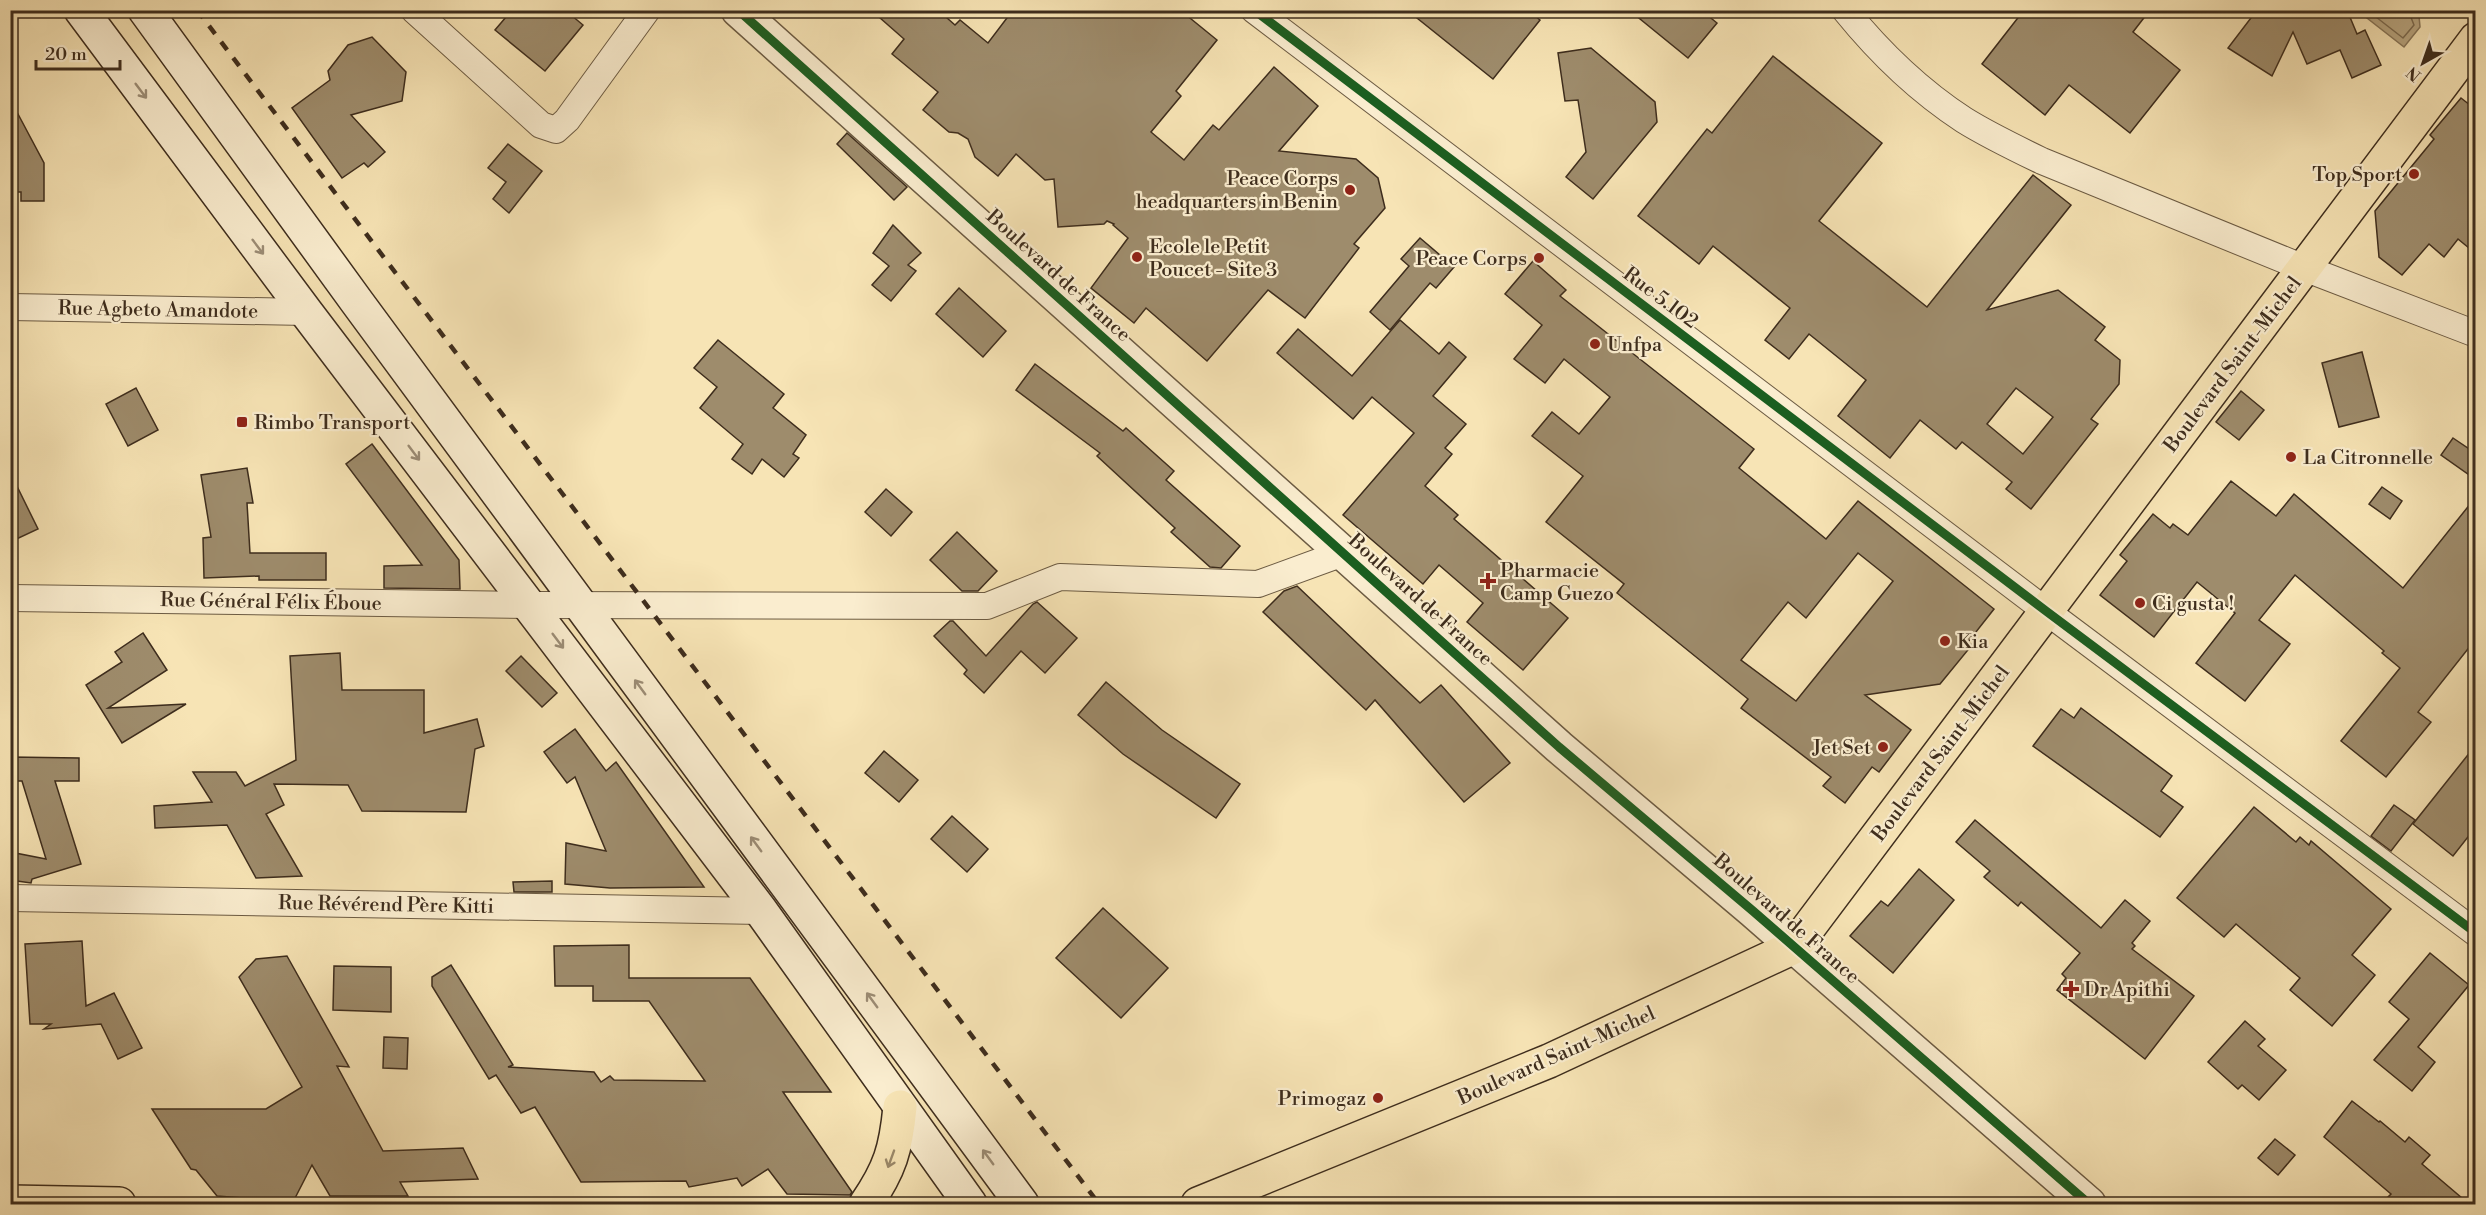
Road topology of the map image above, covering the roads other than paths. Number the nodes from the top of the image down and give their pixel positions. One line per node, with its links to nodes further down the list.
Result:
1 (81, 10): 11 (main road, one-way to 11)
2 (145, 10): 26 (main road, one-way to 2)
3 (414, 10): 4 (street)
4 (647, 10)
5 (738, 10): 13 (main road, Boulevard de France)
6 (1254, 10): 16 (street, Rue 5.102)
7 (1845, 10): 9 (street)
8 (2475, 39): 9 (main road, Boulevard Saint-Michel)
9 (2304, 268): 12 (street); 16 (main road, Boulevard Saint-Michel)
10 (10, 307): 11 (street, Rue Agbeto Amandote)
11 (306, 312): 15 (main road, one-way to 15)
12 (2475, 334)
13 (1342, 553): 15 (street, Rue Général Félix Éboue); 20 (main road, Boulevard de France)
14 (10, 598): 15 (street, Rue Général Félix Éboue)
15 (531, 605): 18 (main road, one-way to 18)
16 (2046, 611): 19 (street, Rue 5.102); 20 (main road, Boulevard Saint-Michel)
17 (10, 897): 18 (street, Rue Révérend Père Kitti)
18 (761, 911): 21 (main road)
19 (2475, 933)
20 (1794, 947): 27 (main road, Boulevard Saint-Michel); 28 (main road, Boulevard de France)
21 (900, 1107): 24 (main road, one-way to 24); 25 (main road)
22 (10, 1202): 23 (main road)
23 (119, 1204)
24 (866, 1204)
25 (970, 1204)
26 (1022, 1204)
27 (1198, 1204)
28 (2089, 1204)

